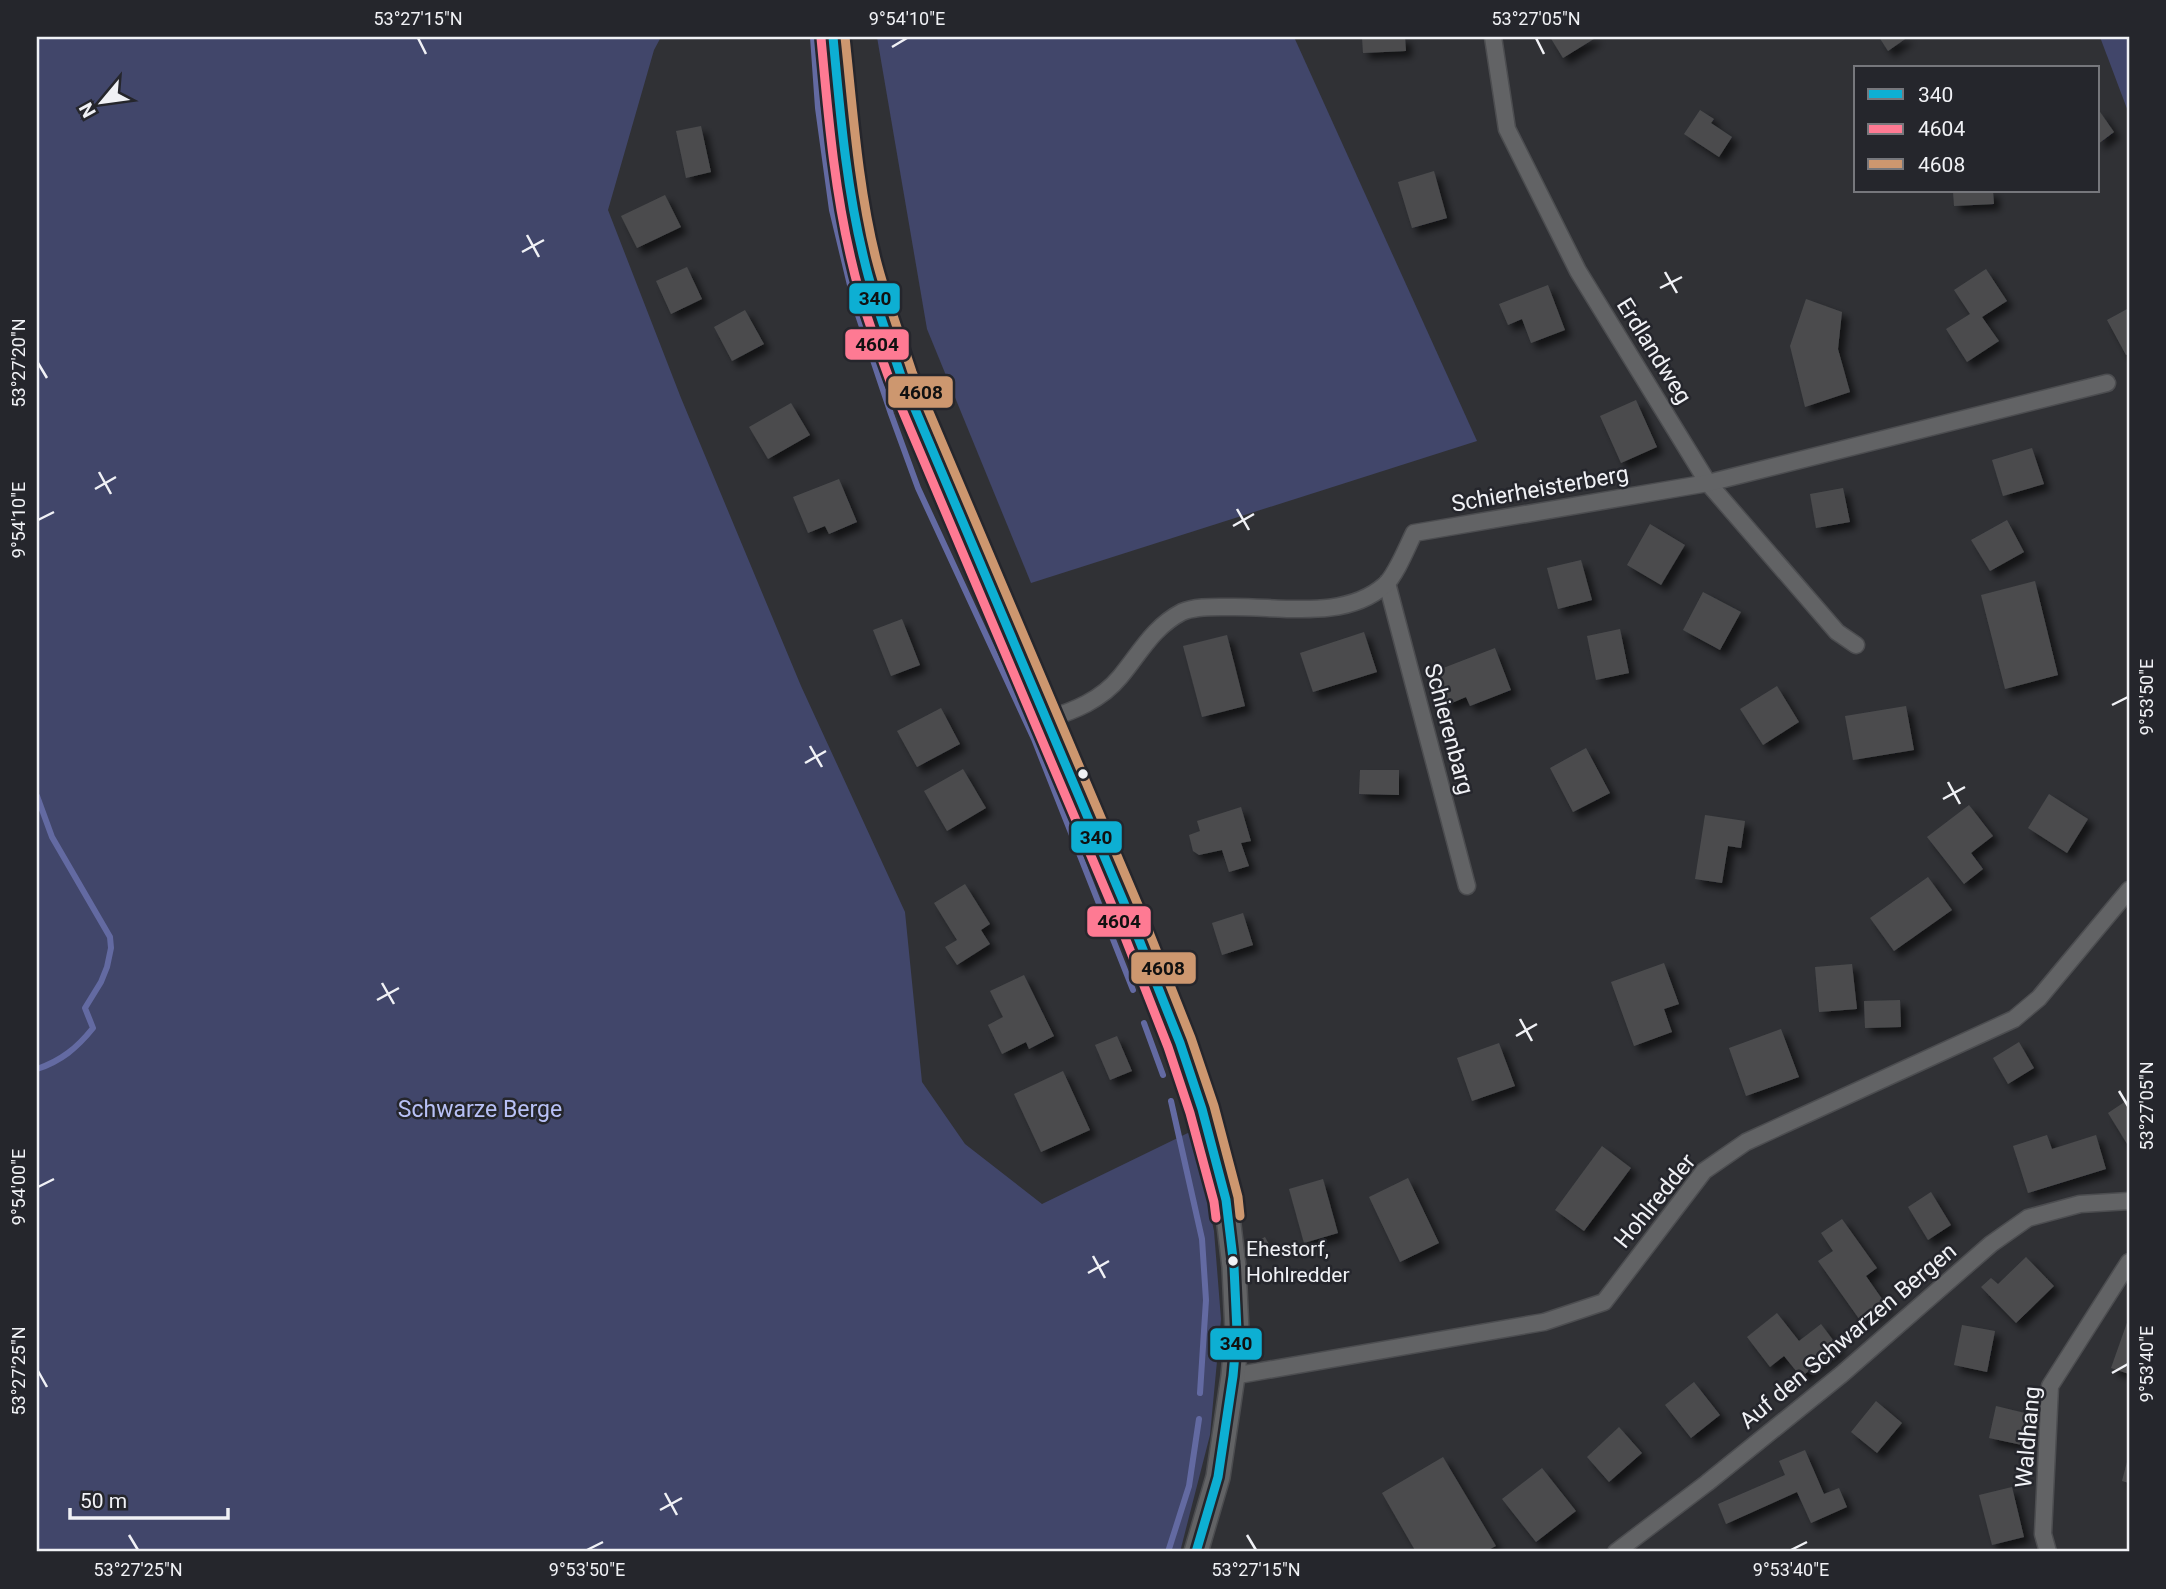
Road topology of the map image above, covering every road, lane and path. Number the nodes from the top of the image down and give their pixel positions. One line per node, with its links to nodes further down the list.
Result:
1 (833, 37): 7 (main road)
2 (1493, 37): 4 (street, Erdlandweg)
3 (2107, 383): 4 (street, Schierheisterberg)
4 (1708, 483): 5 (street, Schierheisterberg); 6 (street, Erdlandweg)
5 (1387, 583): 7 (street); 8 (street, Schierenbarg)
6 (1856, 645)
7 (1047, 719): 12 (main road)
8 (1467, 886)
9 (2129, 890): 12 (street, Hohlredder)
10 (2129, 1201): 14 (street, Auf den Schwarzen Bergen)
11 (2129, 1262): 15 (street, Waldhang)
12 (1233, 1376): 13 (main road)
13 (1196, 1552)
14 (1616, 1552)
15 (2048, 1552)

